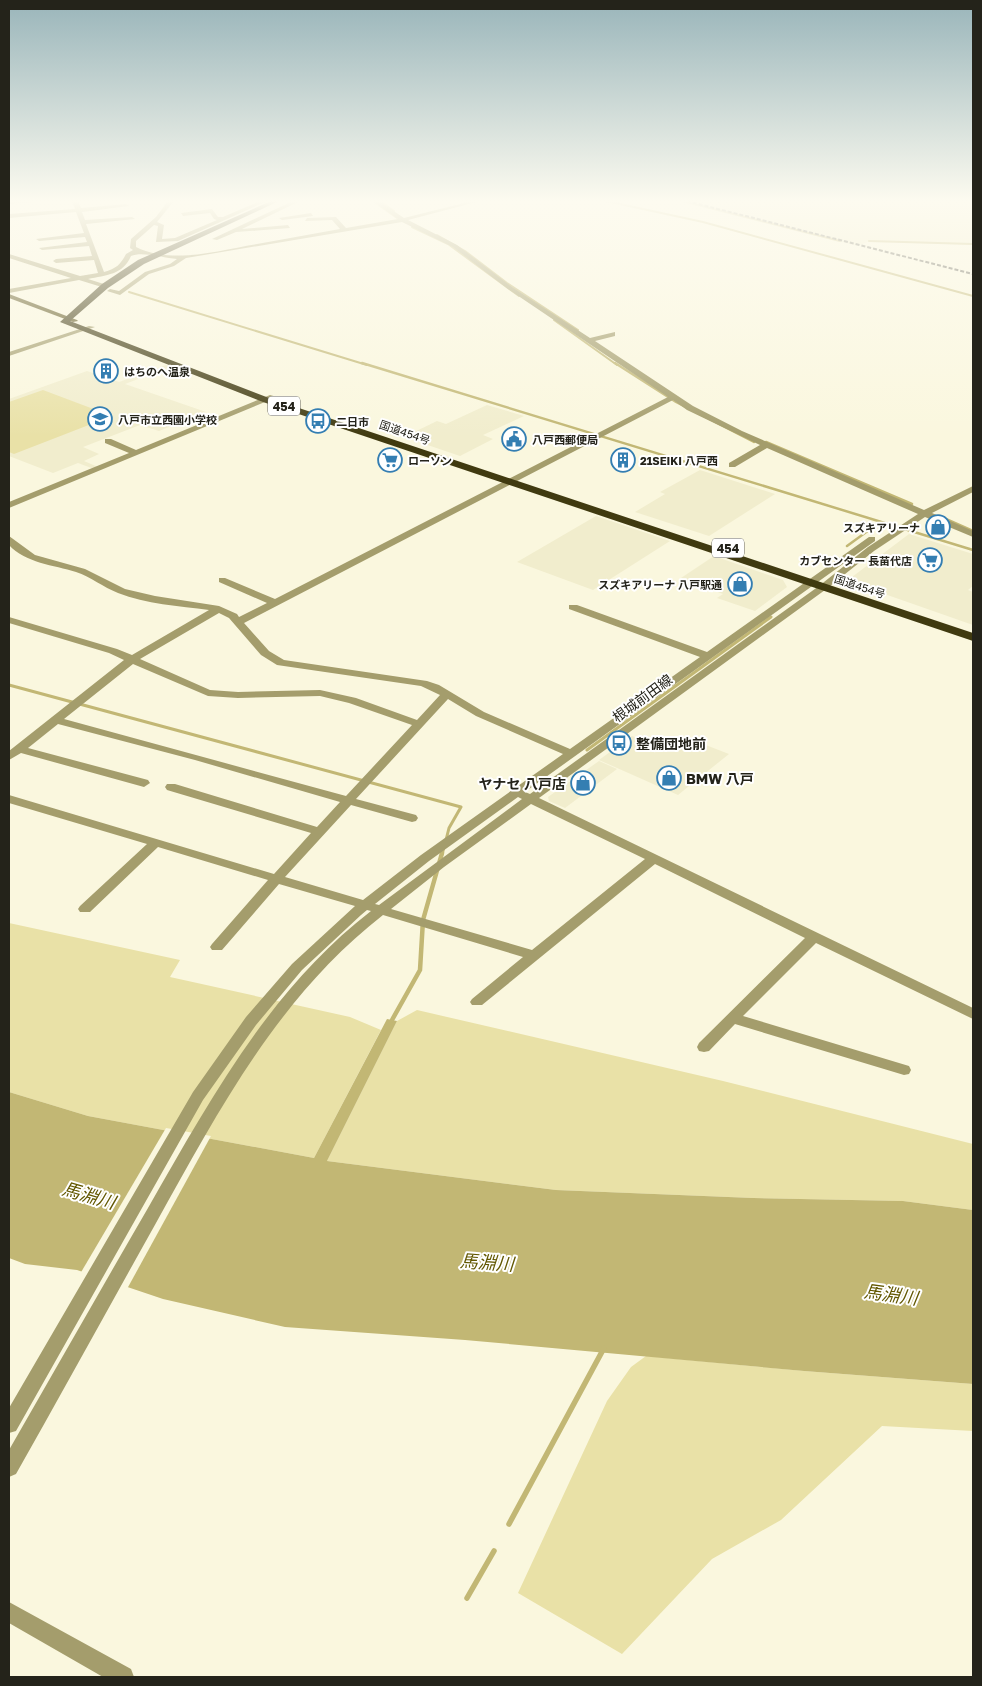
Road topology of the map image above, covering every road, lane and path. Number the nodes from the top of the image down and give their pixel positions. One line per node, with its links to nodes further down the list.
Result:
1 (71, 280): 8 (street)
2 (84, 280): 7 (street)
3 (118, 280): 7 (highway)
4 (123, 280): 7 (highway)
5 (139, 280): 7 (street)
6 (499, 280): 14 (street)
7 (108, 289): 11 (highway)
8 (9, 291)
9 (9, 296): 11 (main road)
10 (9, 301): 11 (main road)
11 (69, 320): 12 (highway, 国道454号 / 454)
12 (87, 328): 15 (street); 16 (highway, 国道454号 / 454)
13 (612, 334): 14 (street)
14 (588, 342): 17 (street)
15 (9, 354)
16 (270, 398): 20 (street); 22 (highway, 国道454号 / 454)
17 (673, 398): 19 (street); 22 (street)
18 (108, 441): 20 (street)
19 (767, 445): 21 (street); 26 (street)
20 (136, 452): 25 (street)
21 (732, 465)
22 (511, 479): 30 (highway, 国道454号 / 454); 31 (street)
23 (973, 480): 26 (street)
24 (973, 489): 26 (street)
25 (9, 505)
26 (921, 511): 27 (street); 30 (street)
27 (973, 534)
28 (9, 538): 33 (street)
29 (222, 580): 31 (street)
30 (819, 582): 36 (highway, 国道454号 / 454); 37 (highway, 国道454号 / 454); 38 (street, 根城前田線); 48 (street, 根城前田線)
31 (274, 602): 35 (street)
32 (573, 607): 38 (street)
33 (219, 609): 35 (street); 39 (street)
34 (9, 620): 39 (street)
35 (238, 622): 40 (street)
36 (973, 630)
37 (973, 638)
38 (708, 656): 44 (street, 根城前田線)
39 (131, 660): 41 (street); 42 (street)
40 (446, 694): 42 (street); 44 (street)
41 (58, 720): 43 (street); 50 (street)
42 (419, 724): 50 (street)
43 (19, 749): 45 (street); 46 (street)
44 (572, 754): 48 (street, 根城前田線)
45 (9, 757)
46 (144, 783)
47 (171, 787): 53 (street)
48 (524, 795): 52 (street, 根城前田線); 55 (street)
49 (9, 799): 54 (street)
50 (349, 800): 51 (street); 53 (street)
51 (412, 818)
52 (474, 831): 66 (street); 67 (street)
53 (320, 832): 56 (street)
54 (155, 843): 56 (street); 57 (street)
55 (653, 859): 58 (street); 60 (street)
56 (275, 878): 59 (street); 60 (street)
57 (85, 909)
58 (814, 937): 62 (street); 63 (street)
59 (218, 946)
60 (532, 956): 61 (street)
61 (477, 1002)
62 (973, 1014)
63 (732, 1018): 64 (street); 65 (street)
64 (704, 1047)
65 (904, 1070)
66 (9, 1425)
67 (9, 1468)
68 (9, 1612): 69 (street)
69 (123, 1677)

